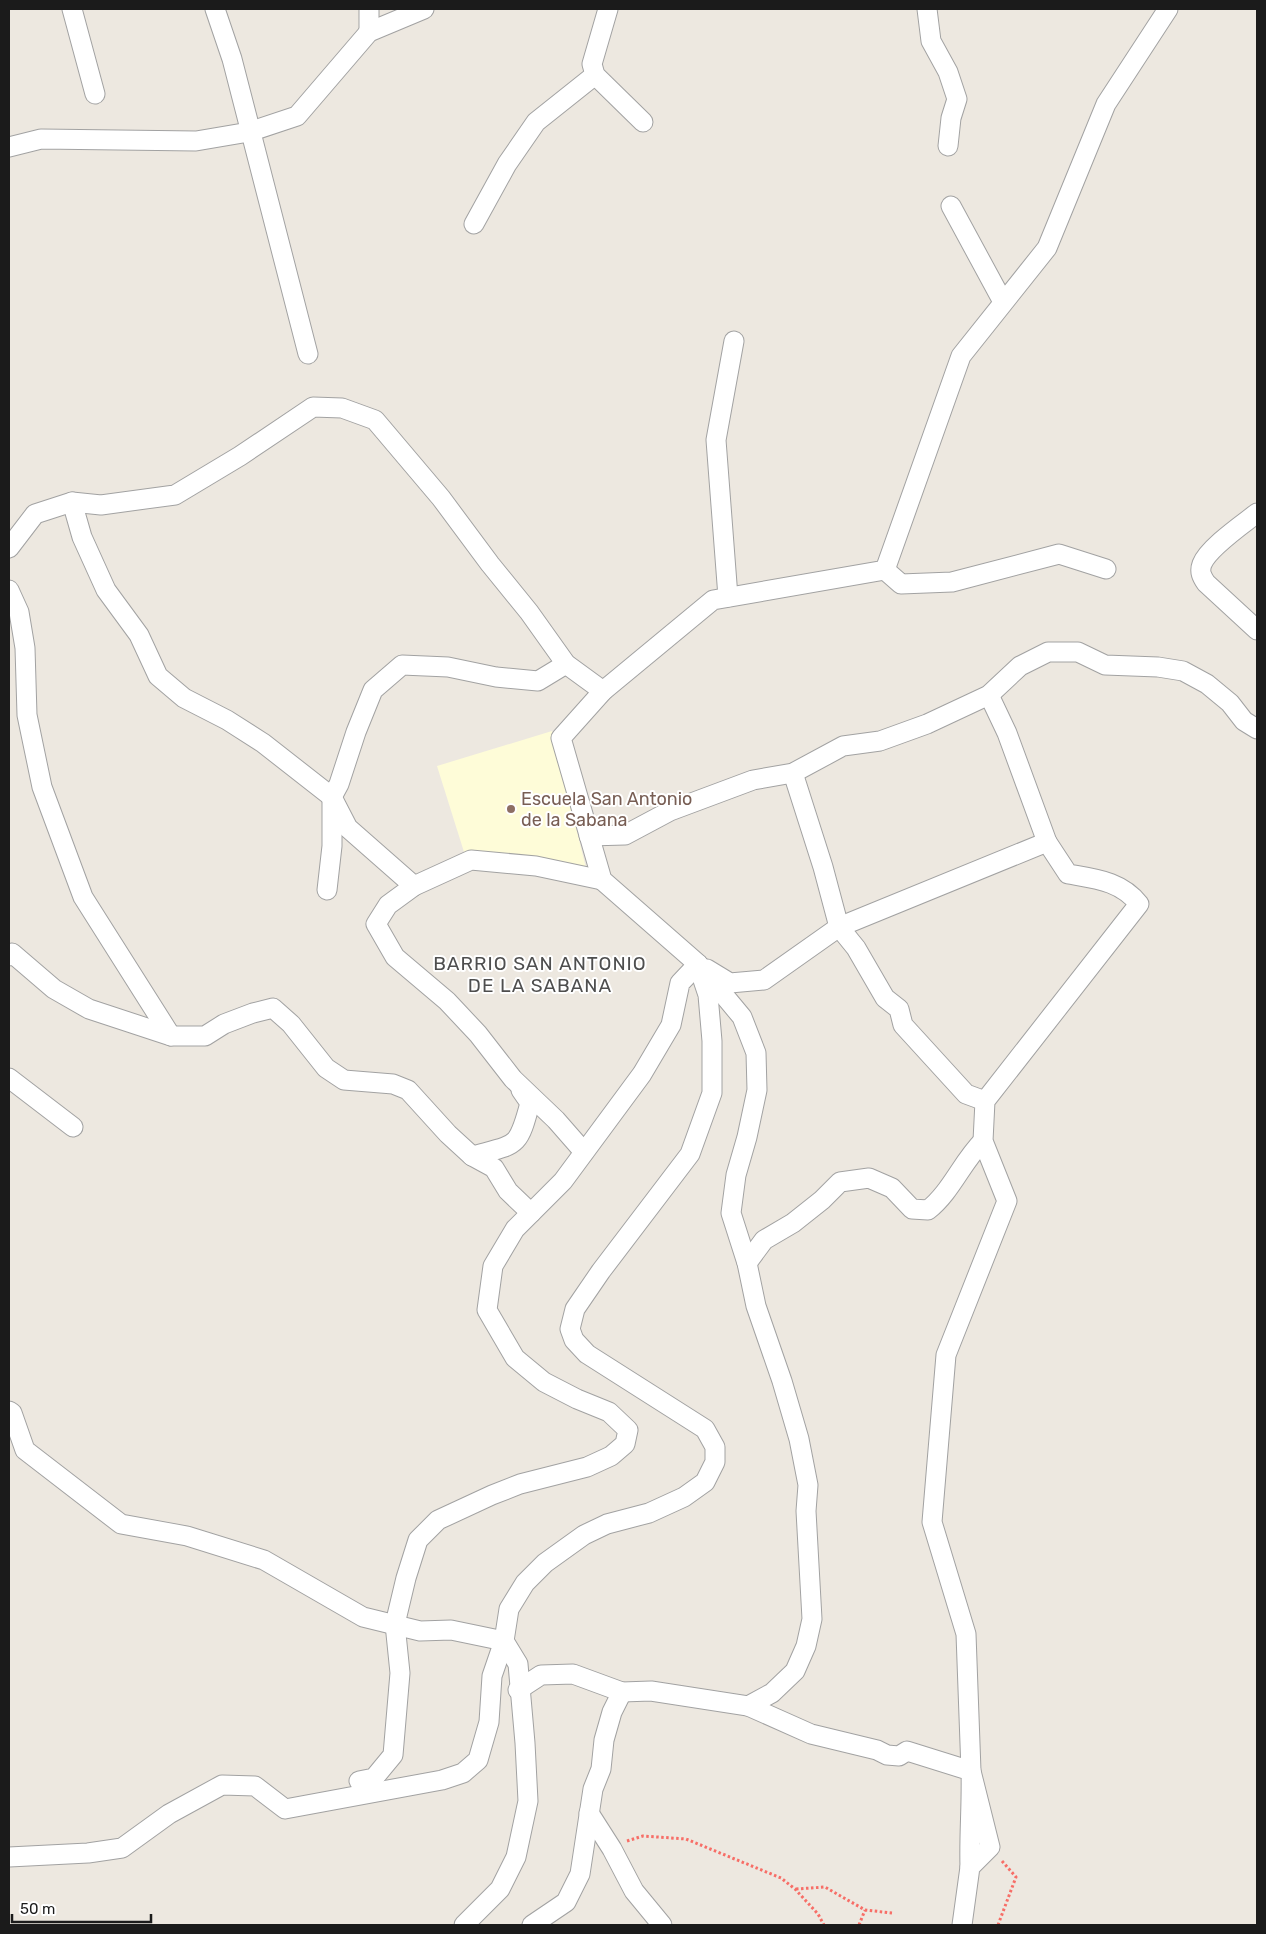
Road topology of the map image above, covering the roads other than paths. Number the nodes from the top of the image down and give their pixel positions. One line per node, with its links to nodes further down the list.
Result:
1 (72, 9): 10 (street)
2 (216, 9): 12 (street)
3 (369, 9): 8 (street)
4 (424, 9): 8 (street)
5 (608, 9): 9 (street)
6 (927, 9): 13 (street)
7 (1168, 9): 17 (street)
8 (369, 32): 12 (street)
9 (595, 74): 11 (street); 16 (street)
10 (95, 94)
11 (643, 122)
12 (249, 132): 14 (street); 19 (street)
13 (948, 146)
14 (9, 147)
15 (951, 206): 17 (street)
16 (474, 224)
17 (1003, 302): 24 (street)
18 (734, 341): 26 (street)
19 (308, 354)
20 (72, 502): 22 (street); 28 (street); 33 (street)
21 (1257, 513): 27 (street)
22 (9, 548)
23 (1106, 569): 24 (street)
24 (885, 570): 26 (street)
25 (9, 590): 42 (street)
26 (728, 597): 29 (street)
27 (1253, 619)
28 (566, 664): 29 (street); 33 (street)
29 (603, 691): 34 (street)
30 (989, 695): 31 (street); 32 (street); 35 (street)
31 (1257, 729)
32 (793, 773): 34 (street); 39 (street)
33 (332, 797): 37 (street); 38 (street)
34 (589, 836): 36 (street)
35 (1048, 842): 39 (street); 45 (street)
36 (602, 880): 37 (street); 41 (street)
37 (414, 886): 44 (street)
38 (327, 890)
39 (839, 926): 41 (street); 45 (street)
40 (9, 956): 42 (street)
41 (698, 964): 48 (street); 51 (street); 54 (street)
42 (171, 1036): 49 (street)
43 (9, 1078): 46 (street)
44 (513, 1079): 48 (street); 49 (street)
45 (986, 1100): 47 (street)
46 (73, 1127)
47 (983, 1141): 51 (street); 58 (street)
48 (584, 1152): 50 (street)
49 (472, 1156): 50 (street)
50 (532, 1213): 53 (street)
51 (747, 1263): 57 (street)
52 (9, 1411): 53 (street)
53 (395, 1624): 54 (street); 59 (street)
54 (504, 1641): 55 (street); 61 (street)
55 (518, 1690): 56 (street); 63 (street)
56 (622, 1692): 57 (street); 60 (street)
57 (748, 1706): 58 (street)
58 (971, 1772): 62 (street); 62 (street)
59 (359, 1781)
60 (589, 1813): 64 (street); 65 (street)
61 (9, 1857)
62 (970, 1866): 66 (street)
63 (464, 1925)
64 (532, 1925)
65 (662, 1925)
66 (962, 1925)

